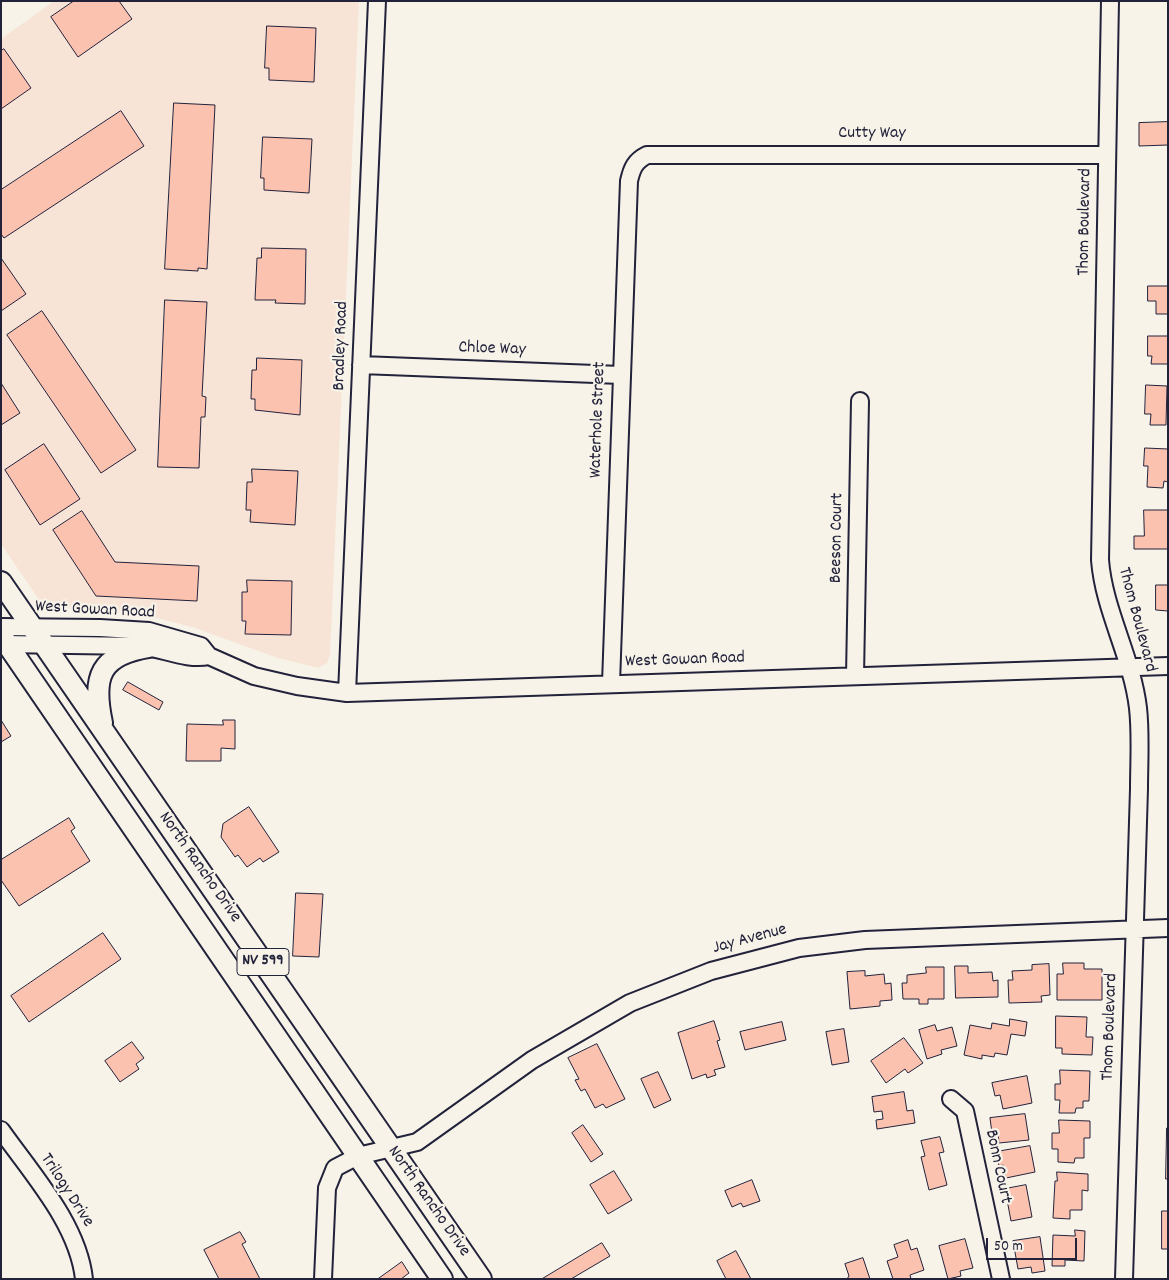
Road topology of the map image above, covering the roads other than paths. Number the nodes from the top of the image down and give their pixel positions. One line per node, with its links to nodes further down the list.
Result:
1 (377, 1): 5 (street, Bradley Road)
2 (1110, 1): 3 (street, Thom Boulevard)
3 (1107, 155): 4 (street, Cutty Way); 15 (street, Thom Boulevard)
4 (638, 160): 6 (street, Waterhole Street)
5 (361, 365): 6 (street, Chloe Way); 18 (street, Bradley Road)
6 (621, 375): 17 (street, Waterhole Street)
7 (860, 401): 16 (street, Beeson Court)
8 (1, 582): 9 (main road, North Rancho Drive / NV 599)
9 (31, 627): 10 (street, West Gowan Road); 11 (main road, North Rancho Drive / NV 599); 13 (street, West Gowan Road)
10 (3, 637): 11 (street, West Gowan Road); 25 (main road, North Rancho Drive / NV 599)
11 (44, 645): 12 (street, West Gowan Road); 19 (main road, North Rancho Drive / NV 599)
12 (150, 647): 13 (street, West Gowan Road); 19 (main road)
13 (209, 656): 18 (street, West Gowan Road)
14 (1168, 666): 15 (street, West Gowan Road)
15 (1128, 667): 16 (street, West Gowan Road); 21 (street, Thom Boulevard)
16 (855, 676): 17 (street, West Gowan Road)
17 (611, 684): 18 (street, West Gowan Road)
18 (347, 693)
19 (103, 729): 24 (main road, North Rancho Drive / NV 599)
20 (1168, 928): 21 (street, Jay Avenue)
21 (1134, 929): 24 (street, Jay Avenue); 31 (street, Thom Boulevard)
22 (951, 1099): 30 (street, Bonn Court)
23 (1, 1130): 26 (street, Trilogy Drive)
24 (390, 1148): 25 (street, Jay Avenue); 29 (main road, North Rancho Drive / NV 599)
25 (358, 1156): 27 (street, Jay Avenue); 28 (main road, North Rancho Drive / NV 599)
26 (84, 1279)
27 (323, 1279)
28 (442, 1279)
29 (481, 1279)
30 (1001, 1279)
31 (1124, 1279)

